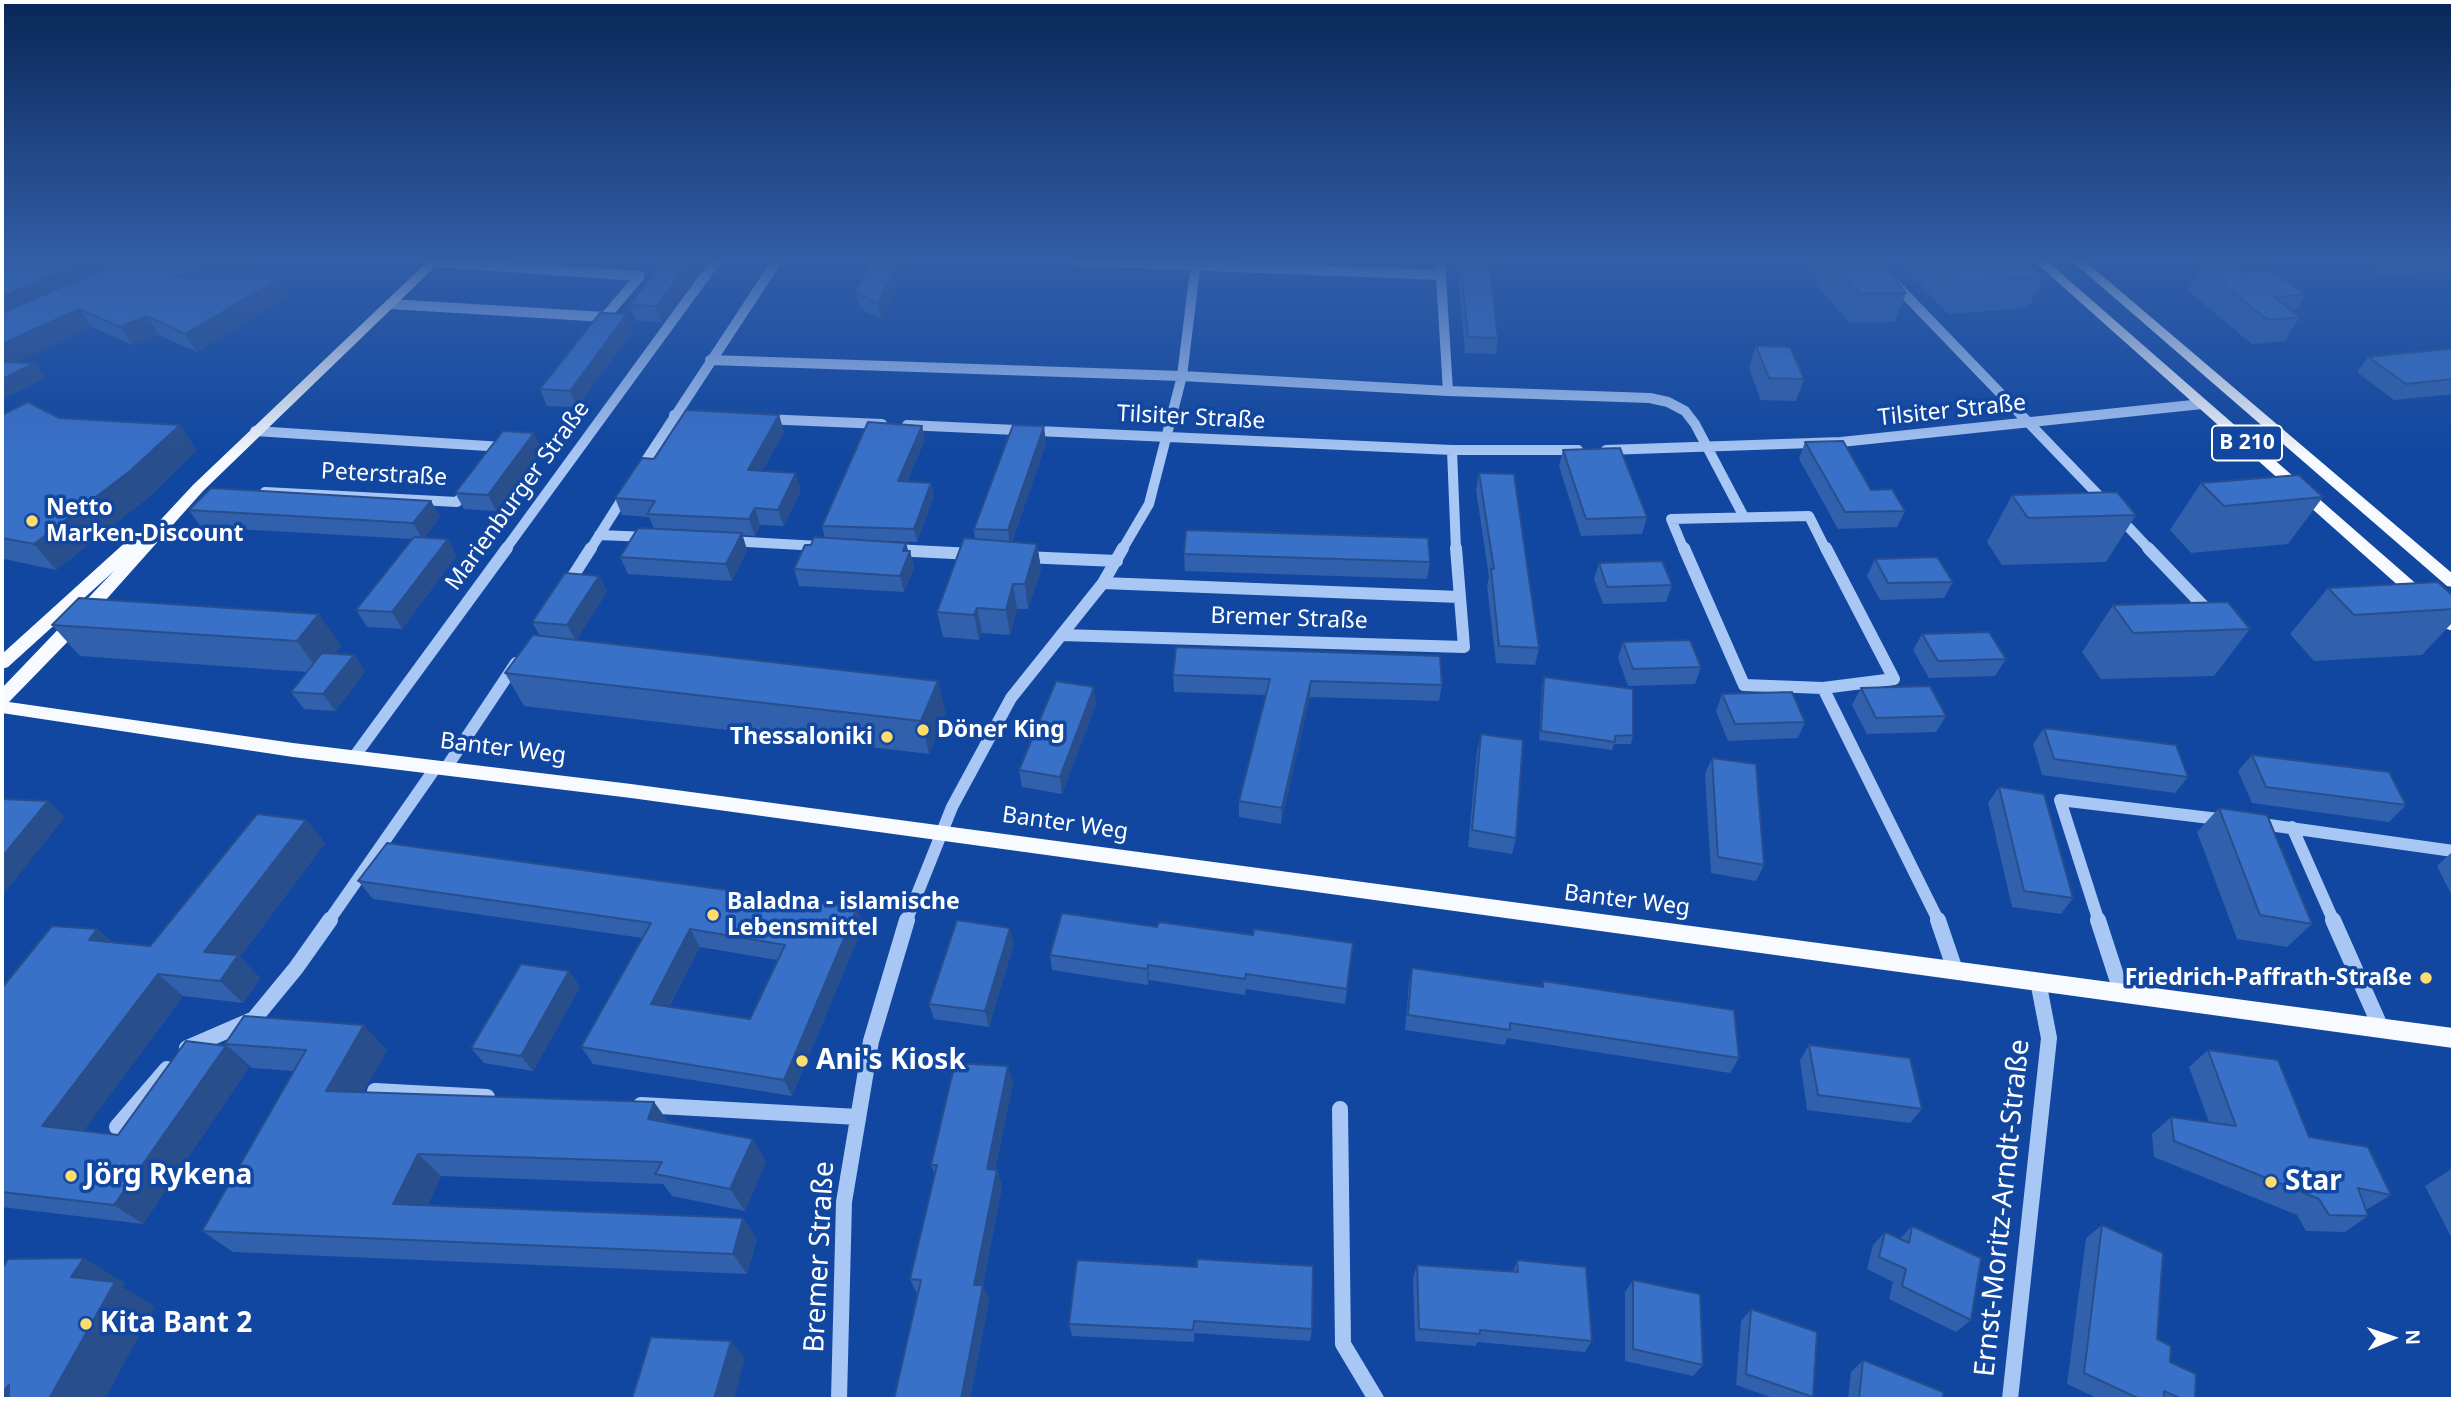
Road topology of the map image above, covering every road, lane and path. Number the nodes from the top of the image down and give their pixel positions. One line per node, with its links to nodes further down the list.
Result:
1 (366, 326): 17 (main road)
2 (668, 326): 46 (street, Marienburger Straße)
3 (733, 326): 9 (street)
4 (1188, 326): 10 (street, Bremer Straße)
5 (1444, 326): 11 (street)
6 (1936, 326): 16 (street)
7 (2114, 326): 12 (main road, B 210)
8 (2154, 326): 34 (main road, B 210)
9 (710, 360): 10 (street, Tilsiter Straße); 13 (street)
10 (1182, 376): 11 (street, Tilsiter Straße); 18 (street, Bremer Straße)
11 (1448, 391): 19 (street, Tilsiter Straße)
12 (2202, 404): 16 (street, Tilsiter Straße); 38 (main road, B 210)
13 (674, 415): 14 (street); 26 (street)
14 (701, 416)
15 (756, 419): 18 (street, Tilsiter Straße)
16 (2029, 422): 19 (street, Tilsiter Straße); 39 (street)
17 (255, 431): 21 (street, Peterstraße); 23 (main road)
18 (1169, 436): 20 (street, Tilsiter Straße); 33 (street, Bremer Straße)
19 (1706, 446): 20 (street, Tilsiter Straße); 25 (street)
20 (1452, 450): 37 (street, Bremer Straße)
21 (495, 456)
22 (472, 483): 24 (street, Peterstraße)
23 (205, 488): 42 (main road); 44 (main road)
24 (253, 491)
25 (1744, 517): 43 (street); 43 (street)
26 (600, 535): 27 (street); 36 (street)
27 (667, 538)
28 (721, 541): 29 (street)
29 (830, 547)
30 (884, 550): 31 (street)
31 (980, 554)
32 (1007, 556): 33 (street)
33 (1117, 561): 35 (street, Bremer Straße)
34 (2453, 582)
35 (1103, 583): 37 (street, Bremer Straße); 40 (street, Bremer Straße)
36 (562, 592)
37 (1460, 597): 40 (street, Bremer Straße)
38 (2453, 625)
39 (2224, 627)
40 (1061, 635): 49 (street, Bremer Straße)
41 (524, 650): 47 (street)
42 (2, 663)
43 (1823, 688): 51 (street)
44 (2, 698)
45 (2, 708): 46 (main road, Banter Weg)
46 (354, 757): 47 (main road, Banter Weg)
47 (441, 767): 49 (main road, Banter Weg); 61 (street)
48 (2292, 827): 50 (street); 53 (street); 54 (street)
49 (940, 832): 51 (main road, Banter Weg); 60 (street, Bremer Straße)
50 (2453, 851)
51 (1955, 970): 52 (main road, Banter Weg)
52 (2038, 981): 53 (main road, Banter Weg); 64 (street, Ernst-Moritz-Arndt-Straße)
53 (2122, 994): 54 (main road, Banter Weg)
54 (2381, 1028): 55 (main road, Banter Weg)
55 (2453, 1038)
56 (375, 1091): 57 (street)
57 (499, 1097)
58 (623, 1104): 60 (street)
59 (1340, 1109): 63 (street)
60 (858, 1117): 62 (street, Bremer Straße)
61 (117, 1127)
62 (839, 1399)
63 (1376, 1399)
64 (2010, 1399)

